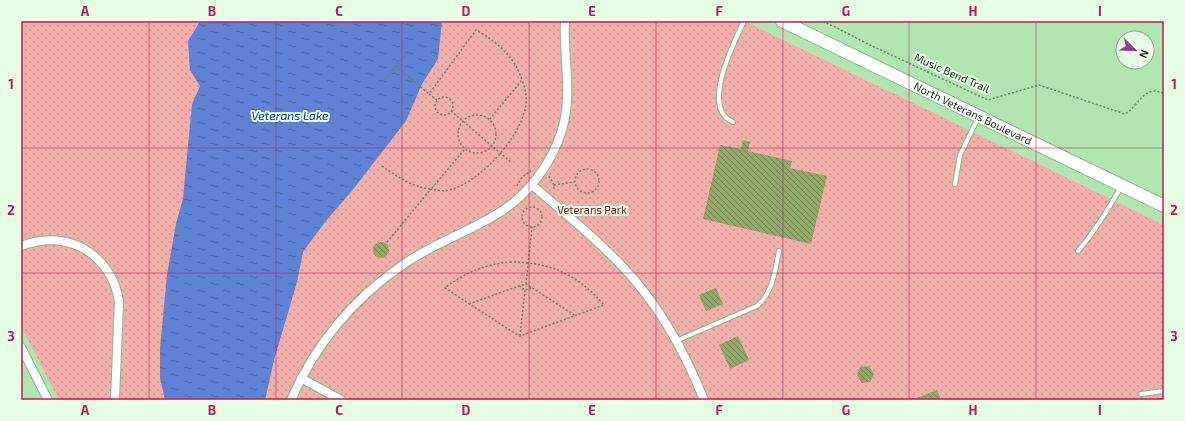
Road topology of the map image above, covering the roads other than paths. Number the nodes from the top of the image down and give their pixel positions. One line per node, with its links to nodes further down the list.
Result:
1 (565, 21): 7 (street)
2 (744, 21): 5 (lane)
3 (782, 21): 4 (street, North Veterans Boulevard)
4 (979, 116): 6 (lane); 8 (street, North Veterans Boulevard)
5 (733, 122)
6 (955, 184)
7 (532, 185): 13 (street); 15 (street)
8 (1122, 185): 9 (street, North Veterans Boulevard); 12 (lane)
9 (1164, 206)
10 (21, 246): 19 (street)
11 (779, 251): 13 (lane)
12 (1078, 251)
13 (676, 342): 22 (street)
14 (21, 347): 18 (street)
15 (301, 378): 20 (street); 21 (street)
16 (1164, 391): 17 (lane)
17 (1141, 394)
18 (48, 400)
19 (115, 400)
20 (291, 400)
21 (341, 400)
22 (704, 400)

